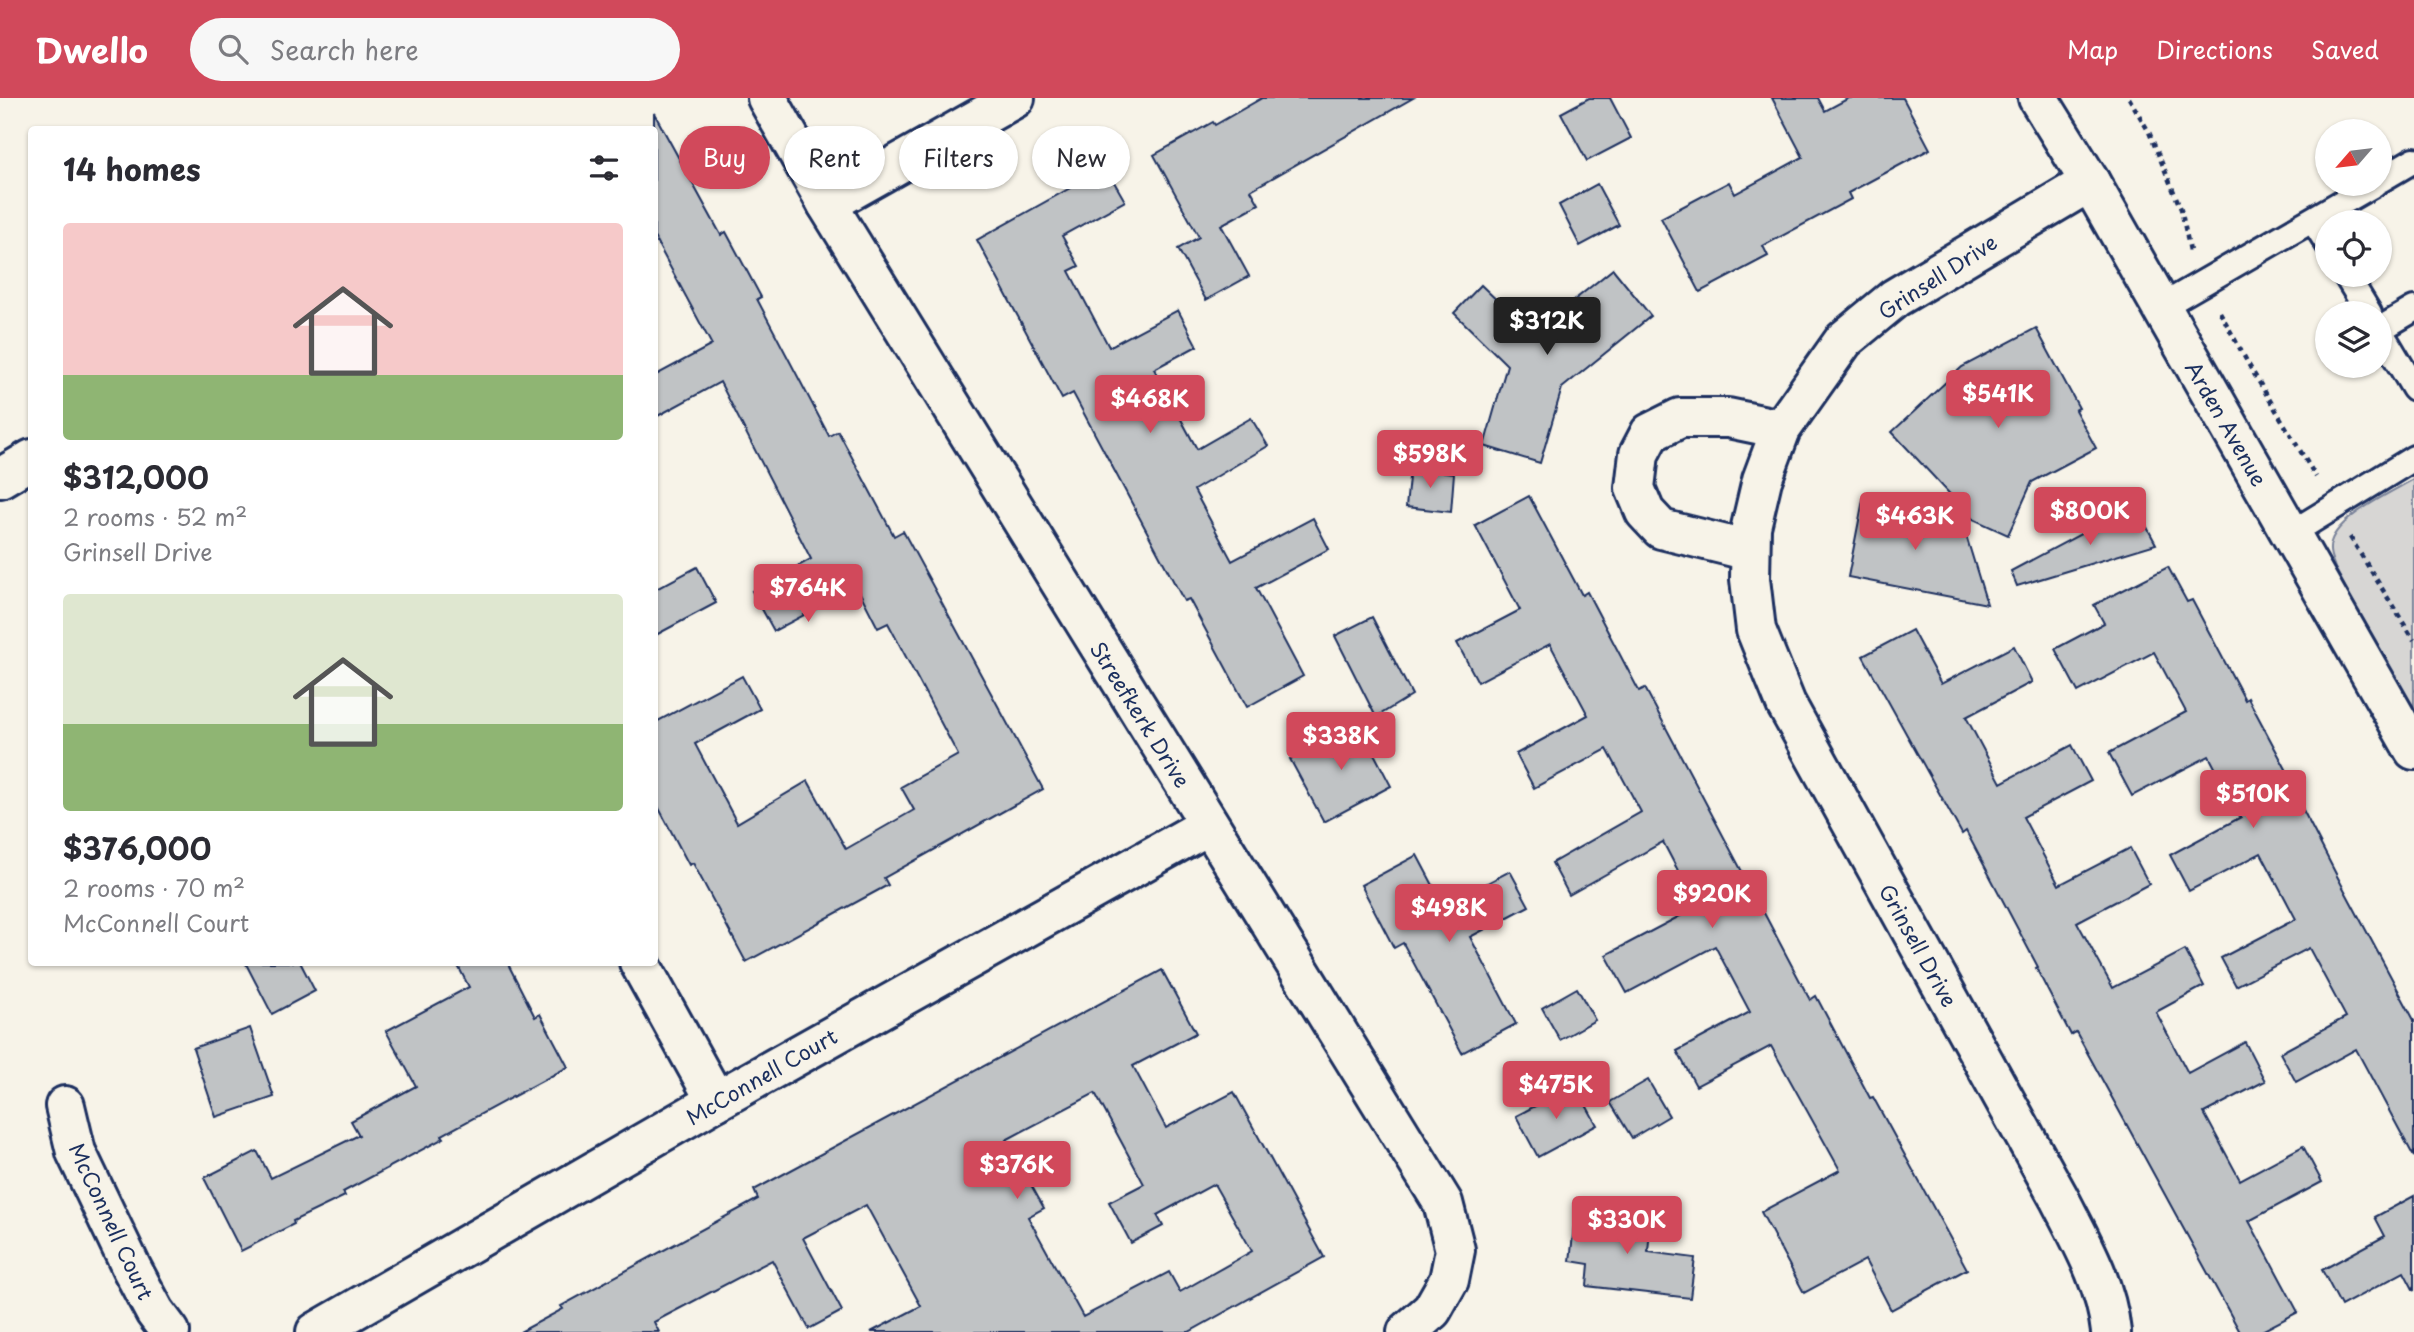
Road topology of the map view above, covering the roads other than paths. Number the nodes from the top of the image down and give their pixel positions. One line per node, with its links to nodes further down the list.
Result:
1 (767, 98): 8 (street, Streefkerk Drive)
2 (1015, 98): 8 (street)
3 (2038, 98): 6 (street, Arden Avenue)
4 (2414, 160): 5 (lane)
5 (2392, 173)
6 (2090, 182): 11 (street, Arden Avenue); 16 (street, Grinsell Drive)
7 (2354, 196): 9 (lane)
8 (827, 204): 23 (street, Streefkerk Drive)
9 (2313, 220): 10 (lane); 11 (lane)
10 (2315, 223)
11 (2161, 307): 20 (street, Arden Avenue)
12 (2414, 309): 13 (lane)
13 (2392, 323)
14 (2392, 350): 15 (lane)
15 (2414, 388)
16 (1781, 429): 21 (street, Grinsell Drive); 21 (street)
17 (2414, 458): 20 (lane)
18 (28, 461): 19 (street)
19 (0, 478)
20 (2290, 534): 22 (street, Arden Avenue)
21 (1750, 551): 30 (street, Grinsell Drive)
22 (2414, 750)
23 (1209, 825): 25 (street, McConnell Court); 29 (street, Streefkerk Drive)
24 (641, 966): 25 (street)
25 (716, 1101): 28 (street, McConnell Court)
26 (65, 1106): 27 (street, McConnell Court)
27 (170, 1332)
28 (316, 1332)
29 (1407, 1332)
30 (2110, 1332)

